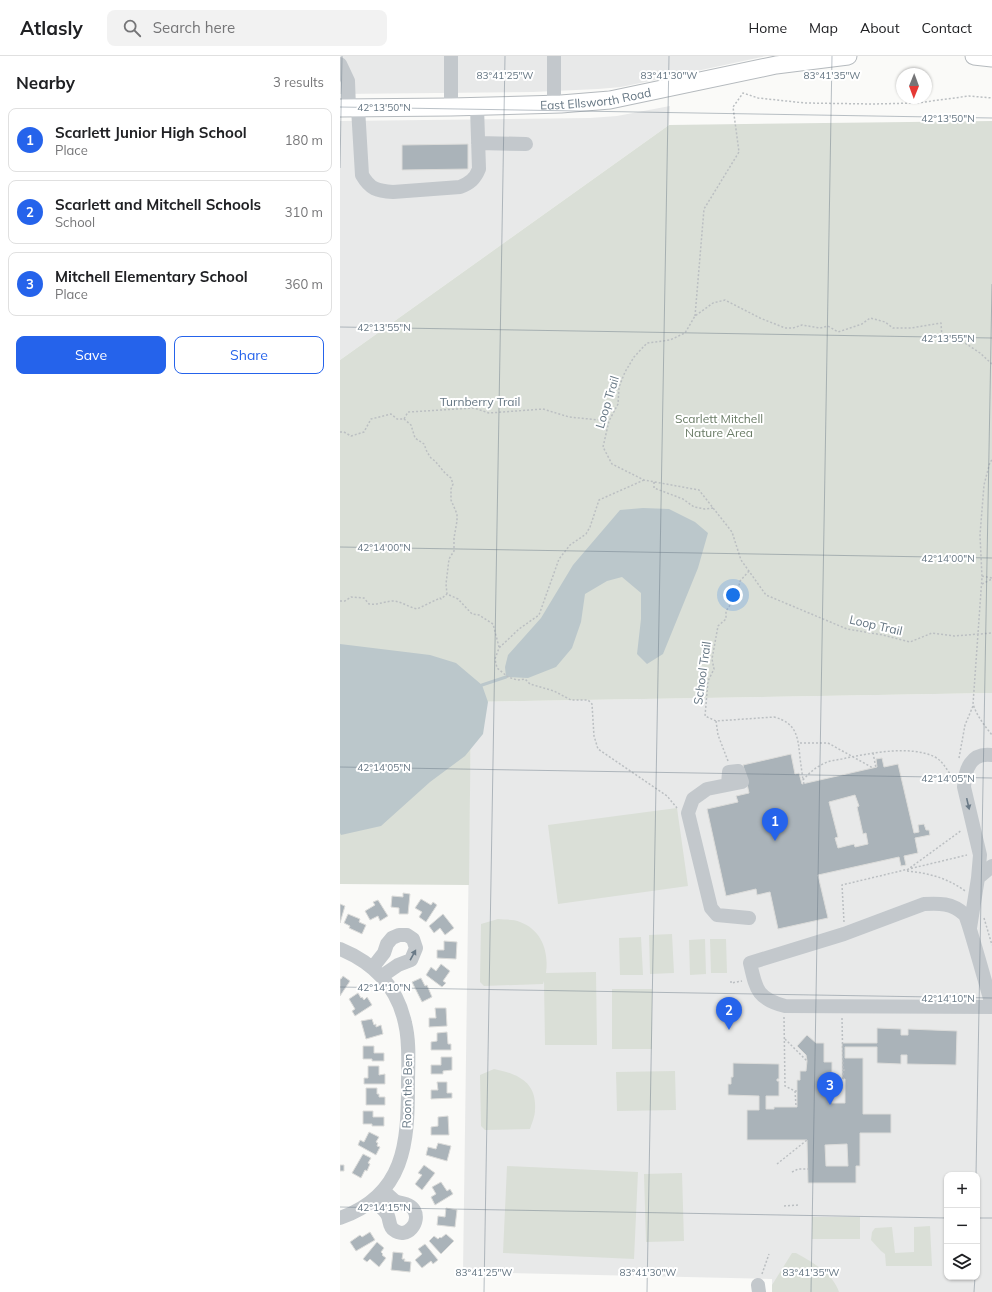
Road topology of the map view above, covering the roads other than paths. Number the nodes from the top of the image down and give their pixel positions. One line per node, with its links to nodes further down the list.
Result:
1 (451, 56): 8 (street)
2 (554, 56): 7 (street)
3 (848, 56): 7 (main road, East Ellsworth Road)
4 (974, 56): 5 (main road)
5 (992, 58)
6 (340, 64): 10 (street)
7 (554, 105): 9 (main road, East Ellsworth Road)
8 (451, 107): 9 (main road, East Ellsworth Road); 10 (main road, East Ellsworth Road)
9 (477, 107): 11 (street)
10 (349, 108): 11 (street)
11 (478, 143): 12 (street)
12 (526, 144)
13 (992, 755): 16 (street, one-way to 16)
14 (731, 778): 17 (street)
15 (992, 866): 16 (street)
16 (978, 878): 18 (street)
17 (749, 918)
18 (969, 930): 20 (street); 20 (street)
19 (340, 949): 21 (street, Roon the Ben)
20 (992, 1006)
21 (383, 1190): 22 (street, Roon the Ben); 22 (street)
22 (373, 1201): 23 (street, Roon the Ben)
23 (340, 1218)

